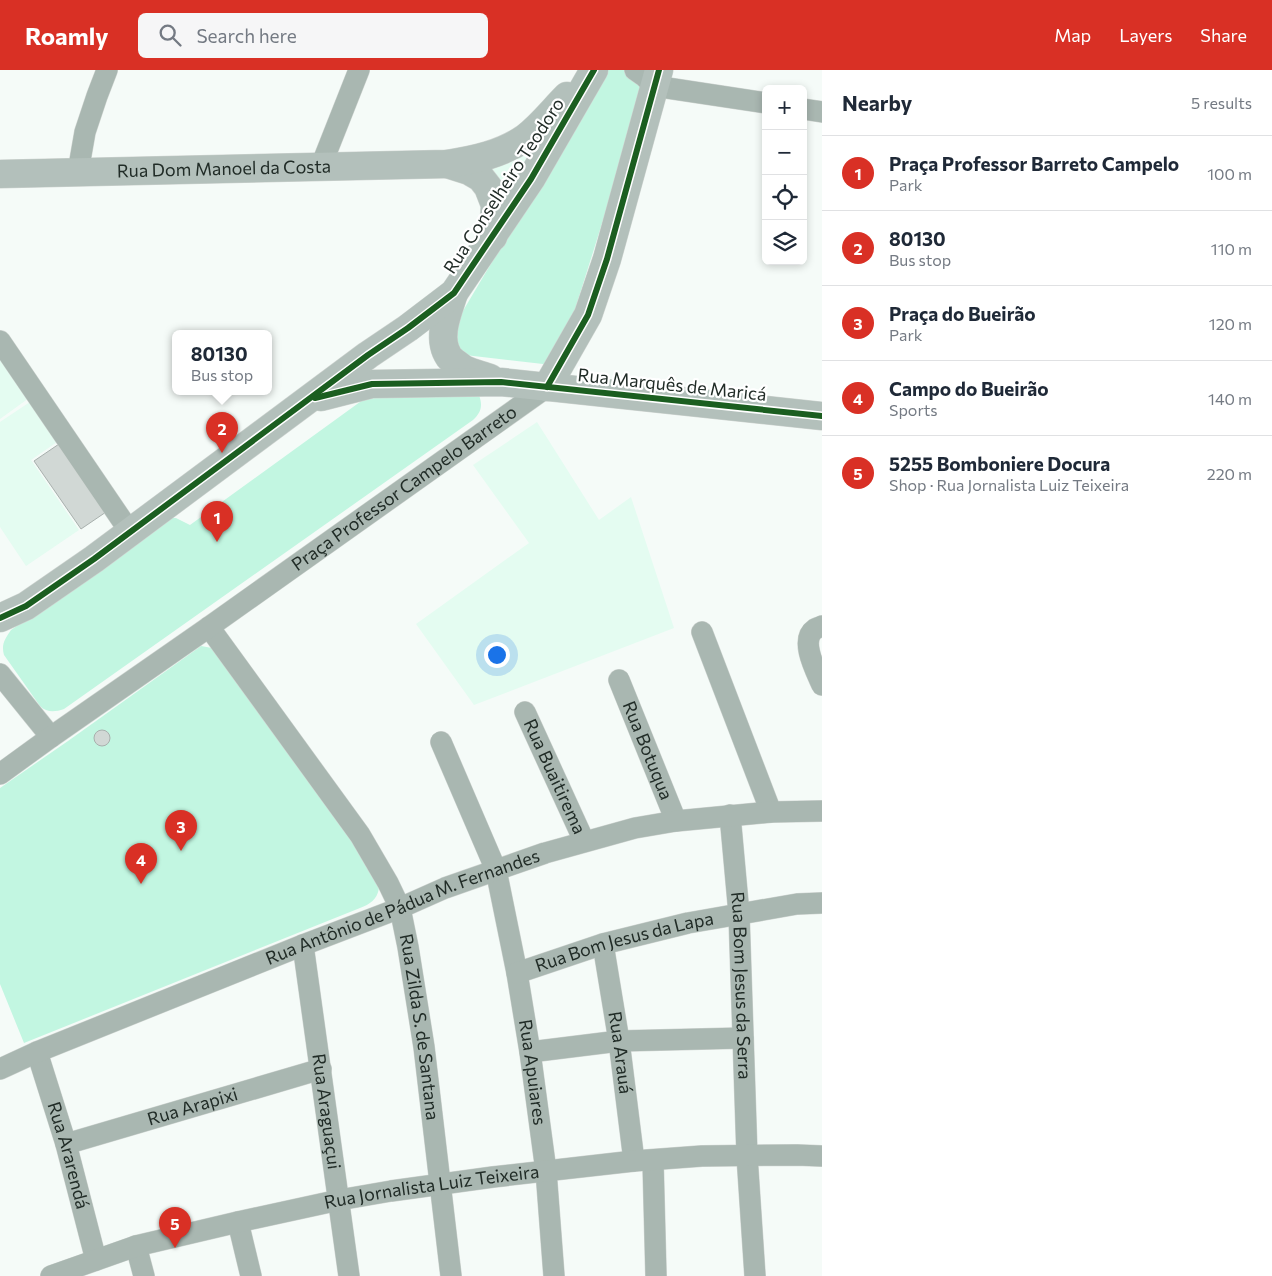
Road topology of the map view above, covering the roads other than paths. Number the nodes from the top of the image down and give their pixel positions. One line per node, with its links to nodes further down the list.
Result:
1 (107, 70): 10 (street)
2 (360, 70): 9 (street)
3 (593, 70): 8 (main road, Rua Dom Manoel da Costa); 12 (main road, Rua Conselheiro Teodoro)
4 (649, 75): 5 (street); 16 (main road, Praça Professor Campelo Barreto)
5 (762, 102)
6 (807, 110): 7 (street)
7 (822, 112)
8 (447, 164): 9 (main road, Rua Dom Manoel da Costa); 12 (main road, Rua Dom Manoel da Costa)
9 (321, 166): 10 (main road, Rua Dom Manoel da Costa)
10 (78, 172): 11 (main road, Rua Dom Manoel da Costa)
11 (0, 174)
12 (493, 236): 13 (main road, Rua Conselheiro Teodoro)
13 (454, 293): 15 (main road, Rua Marquês de Maricá); 17 (main road, Rua Conselheiro Teodoro)
14 (0, 341): 19 (street)
15 (501, 382): 16 (main road, Rua Marquês de Maricá); 17 (main road, Rua Marquês de Maricá)
16 (548, 387): 18 (main road, Rua Marquês de Maricá); 22 (street, Praça Professor Campelo Barreto)
17 (310, 399): 19 (main road)
18 (822, 416)
19 (130, 532): 20 (main road)
20 (0, 618)
21 (822, 626): 26 (street)
22 (209, 627): 28 (street, Praça Professor Campelo Barreto); 38 (street, Rua Zilda S. de Santana)
23 (702, 632): 32 (street)
24 (0, 674): 28 (street)
25 (619, 680): 34 (street, Rua Botuqua)
26 (822, 684)
27 (526, 712): 35 (street, Rua Buaitirema)
28 (51, 737): 30 (street, Praça Professor Campelo Barreto)
29 (441, 742): 36 (street, Rua Apuiares)
30 (0, 774)
31 (822, 811): 32 (street, Rua Antônio de Pádua M. Fernandes)
32 (771, 812): 33 (street, Rua Antônio de Pádua M. Fernandes)
33 (730, 815): 34 (street, Rua Antônio de Pádua M. Fernandes); 39 (street, Rua Bom Jesus da Serra)
34 (676, 821): 35 (street, Rua Antônio de Pádua M. Fernandes)
35 (584, 841): 36 (street, Rua Antônio de Pádua M. Fernandes)
36 (496, 870): 38 (street, Rua Antônio de Pádua M. Fernandes); 42 (street, Rua Apuiares)
37 (822, 903): 39 (street, Rua Bom Jesus da Lapa)
38 (400, 908): 41 (street, Rua Antônio de Pádua M. Fernandes); 54 (street, Rua Zilda S. de Santana)
39 (739, 914): 40 (street, Rua Bom Jesus da Lapa); 43 (street, Rua Bom Jesus da Serra)
40 (604, 944): 42 (street, Rua Bom Jesus da Lapa); 44 (street, Rua Arauá)
41 (303, 945): 45 (street, Rua Antônio de Pádua M. Fernandes); 48 (street, Rua Araguaçui)
42 (518, 973): 46 (street, Rua Apuiares)
43 (743, 1038): 44 (street); 50 (street, Rua Bom Jesus da Serra)
44 (619, 1041): 46 (street); 52 (street, Rua Arauá)
45 (37, 1052): 47 (street, Rua Antônio de Pádua M. Fernandes); 49 (street, Rua Ararendá)
46 (530, 1052): 53 (street, Rua Apuiares)
47 (0, 1069)
48 (321, 1069): 49 (street, Rua Arapixi); 55 (street, Rua Araguaçui)
49 (66, 1144): 58 (street, Rua Ararendá)
50 (747, 1156): 51 (street, Rua Jornalista Luiz Teixeira); 52 (street, Rua Jornalista Luiz Teixeira); 66 (street, Rua Bom Jesus da Serra)
51 (822, 1156)
52 (643, 1161): 53 (street, Rua Jornalista Luiz Teixeira); 65 (street, Rua Arauá)
53 (546, 1171): 54 (street, Rua Jornalista Luiz Teixeira); 64 (street, Rua Apuiares)
54 (441, 1184): 55 (street, Rua Jornalista Luiz Teixeira); 63 (street, Rua Zilda S. de Santana)
55 (339, 1200): 56 (street, Rua Jornalista Luiz Teixeira); 62 (street, Rua Araguaçui)
56 (238, 1222): 57 (street, Rua Jornalista Luiz Teixeira); 61 (street)
57 (136, 1246): 58 (street, Rua Jornalista Luiz Teixeira); 60 (street)
58 (96, 1260): 59 (street, Rua Jornalista Luiz Teixeira)
59 (51, 1276)
60 (144, 1276)
61 (251, 1276)
62 (349, 1276)
63 (451, 1276)
64 (554, 1276)
65 (656, 1276)
66 (755, 1276)

